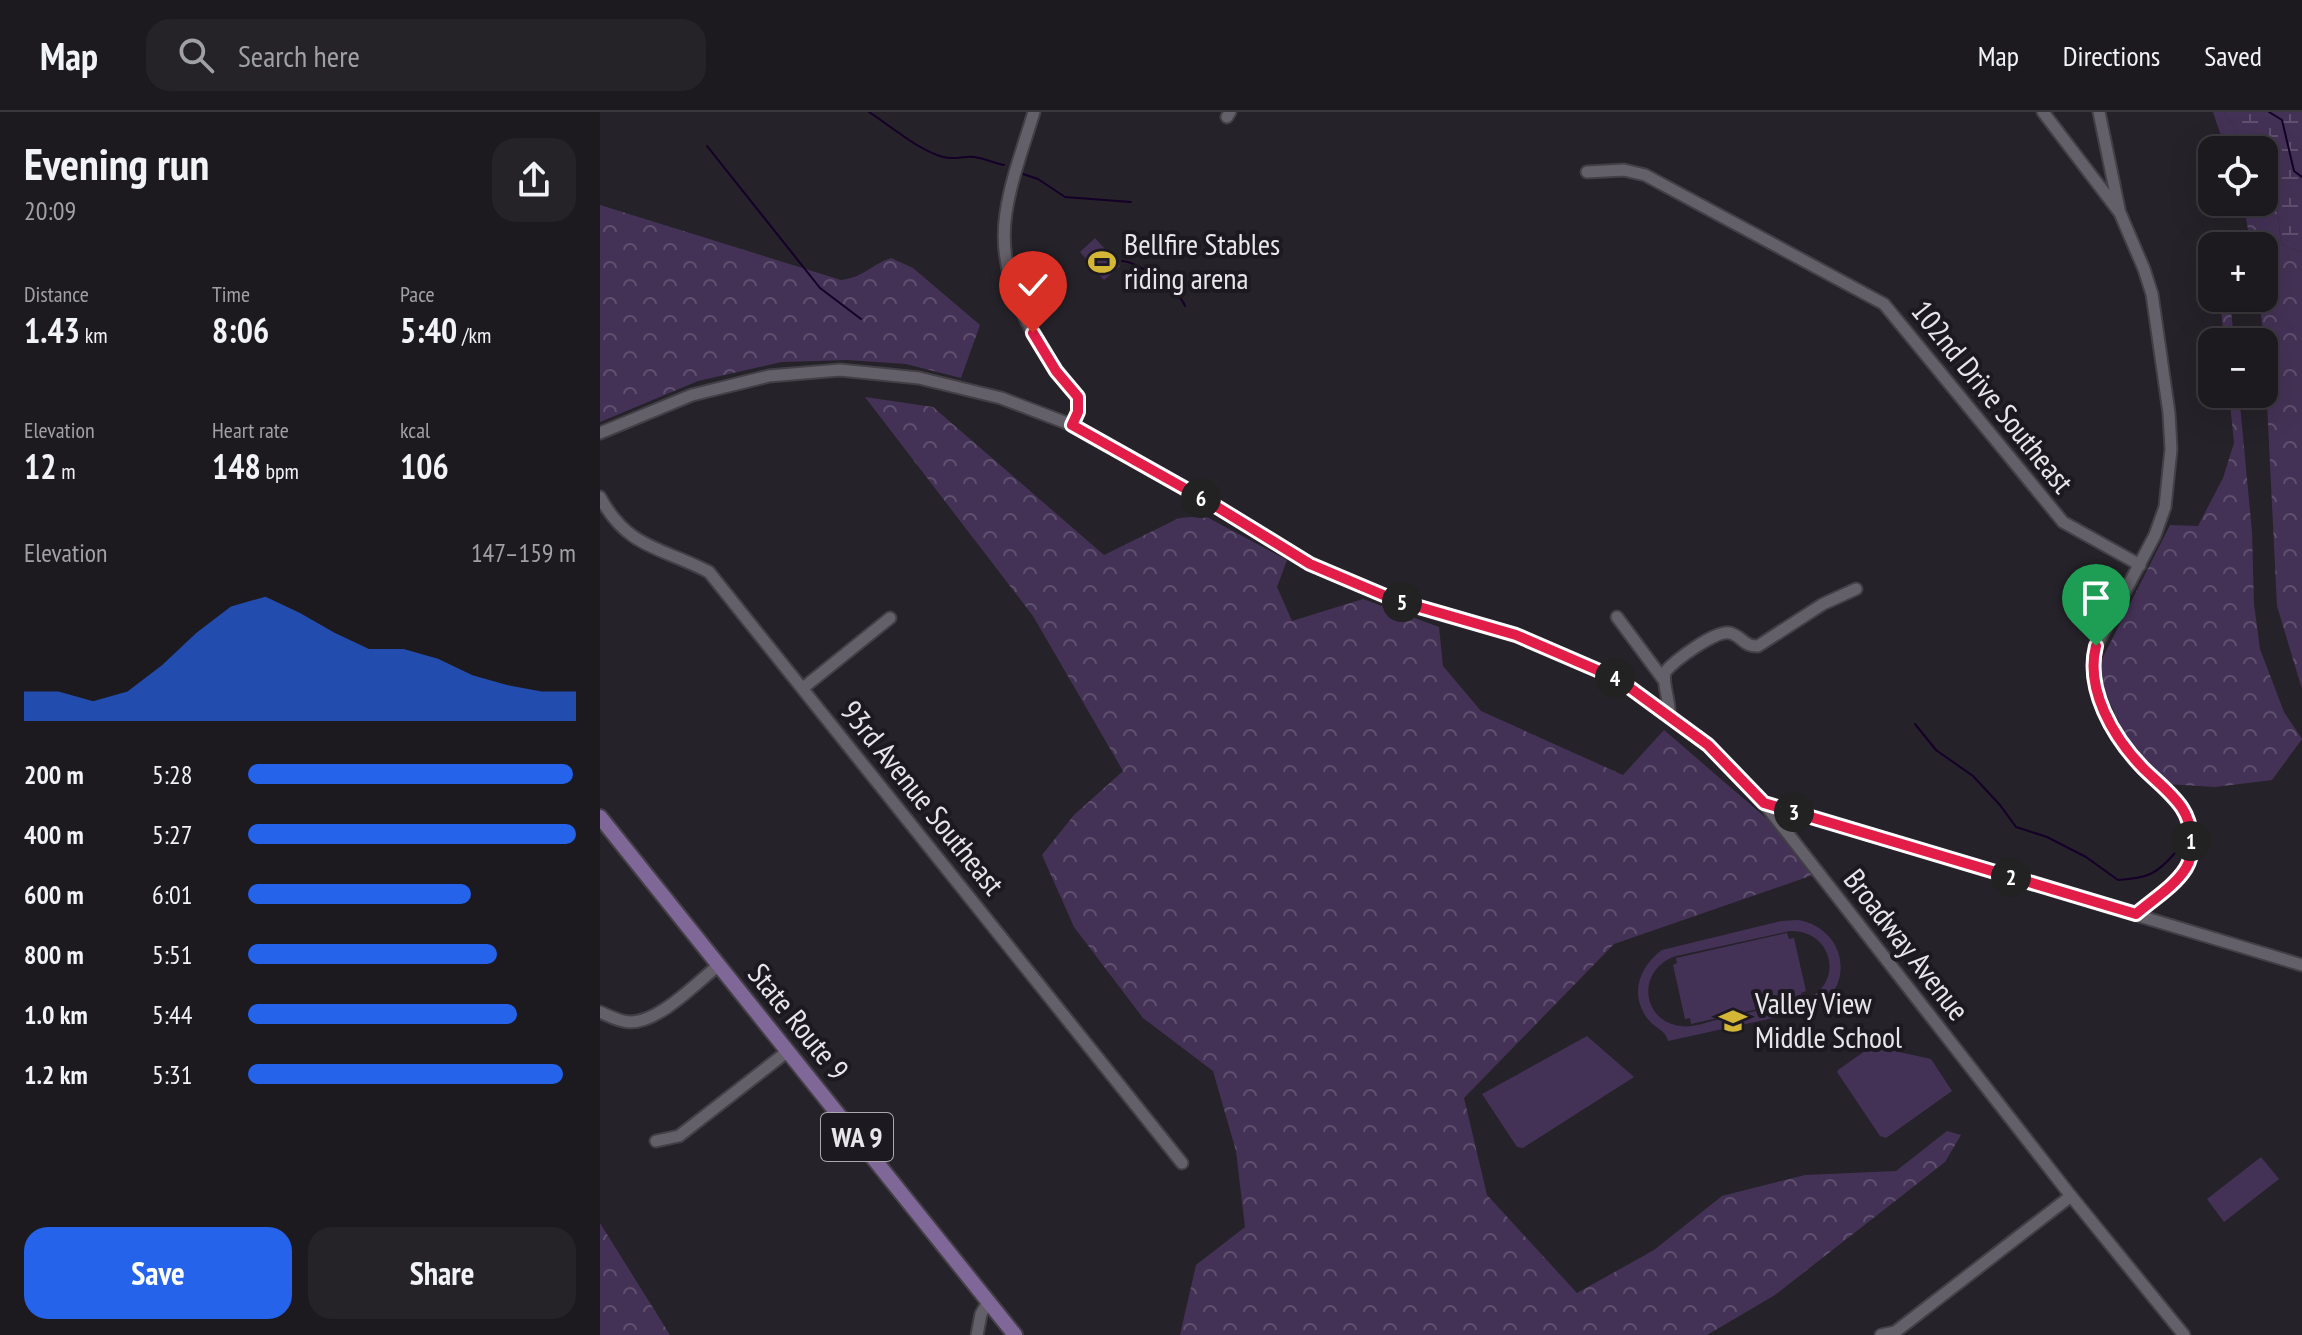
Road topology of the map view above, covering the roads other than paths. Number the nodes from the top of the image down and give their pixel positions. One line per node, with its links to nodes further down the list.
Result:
1 (1034, 112): 6 (street)
2 (2043, 112): 5 (street)
3 (2099, 112): 5 (street)
4 (1587, 172): 9 (street, 102nd Drive Southeast)
5 (2120, 213): 9 (street)
6 (1072, 425): 7 (street, Broadway Avenue); 15 (street, Broadway Avenue)
7 (600, 433)
8 (600, 497): 14 (street, 93rd Avenue Southeast)
9 (2140, 565): 18 (street)
10 (1856, 589): 13 (street)
11 (1617, 617): 13 (street)
12 (890, 618): 14 (street)
13 (1663, 679): 15 (street)
14 (803, 688): 24 (street, 93rd Avenue Southeast)
15 (1669, 714): 16 (street, Broadway Avenue)
16 (1764, 803): 18 (street); 25 (street, Broadway Avenue)
17 (600, 817): 19 (main road, State Route 9 / WA 9)
18 (2136, 914): 20 (street)
19 (719, 965): 21 (street); 22 (main road, State Route 9 / WA 9)
20 (2302, 965)
21 (600, 1012)
22 (788, 1051): 23 (street); 26 (main road, State Route 9 / WA 9)
23 (656, 1141)
24 (1182, 1163)
25 (2071, 1196): 27 (street, Broadway Avenue); 30 (street)
26 (988, 1302): 28 (street); 29 (main road, State Route 9 / WA 9)
27 (2178, 1333)
28 (977, 1335)
29 (1015, 1335)
30 (1881, 1335)

